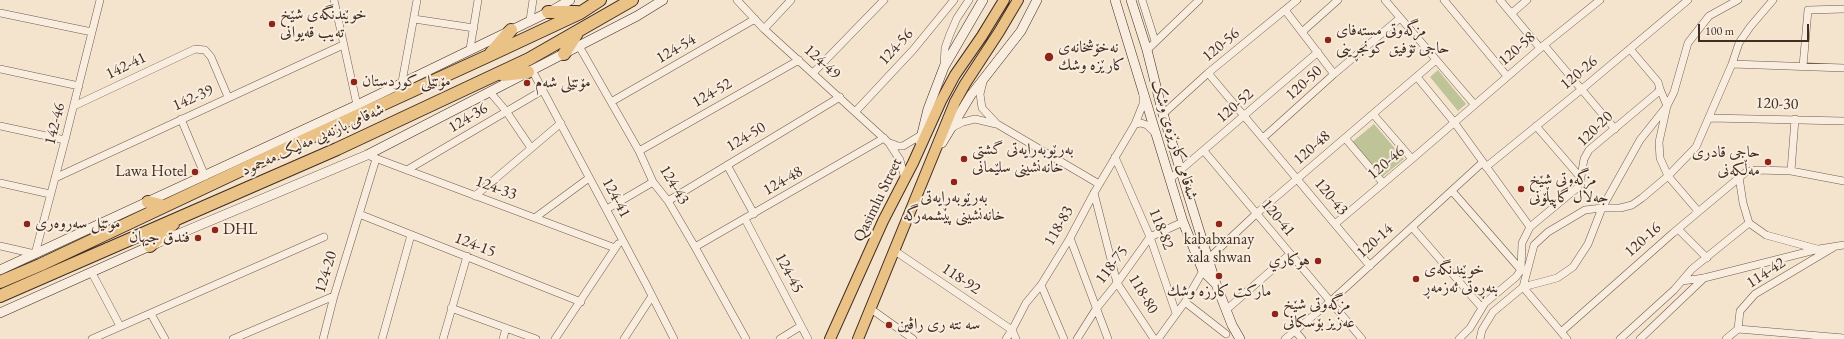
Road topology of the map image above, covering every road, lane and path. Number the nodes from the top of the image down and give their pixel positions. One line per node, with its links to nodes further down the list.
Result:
1 (100, 0): 46 (street, 142-46)
2 (334, 0): 50 (street)
3 (417, 0): 40 (street)
4 (478, 0): 43 (street)
5 (534, 0): 42 (street)
6 (570, 0): 35 (main road)
7 (600, 0): 36 (highway, شەقامی بازنەیی مەلیک مەحمود)
8 (632, 0): 47 (highway, شەقامی بازنەیی مەلیک مەحمود)
9 (663, 0): 51 (main road)
10 (737, 0): 41 (street, 124-49)
11 (791, 0): 44 (street)
12 (884, 0): 68 (street)
13 (954, 0): 91 (street, 124-56)
14 (969, 0): 62 (street)
15 (983, 0): 62 (main road)
16 (1004, 0): 110 (main road, Qasimlu Street)
17 (1018, 0): 123 (main road, Qasimlu Street)
18 (1037, 0): 75 (main road)
19 (1116, 0): 72 (main road, شەقامی کارێزەی وشک)
20 (1131, 0): 55 (main road, شەقامی کارێزەی وشک)
21 (1142, 0): 49 (street)
22 (1199, 0): 49 (street)
23 (1297, 0): 34 (street, 120-56)
24 (1338, 0): 48 (street)
25 (1386, 0): 39 (street)
26 (1444, 0): 74 (street)
27 (1500, 0): 38 (street)
28 (1527, 0): 38 (street)
29 (1600, 0): 52 (street, 120-58)
30 (1688, 0): 53 (street, 120-26)
31 (1738, 0): 89 (street)
32 (1773, 0): 61 (street)
33 (1844, 9): 63 (street)
34 (1285, 10): 48 (street); 69 (street, 120-56)
35 (548, 12): 36 (highway); 42 (main road)
36 (580, 12): 58 (highway, شەقامی بازنەیی مەلیک مەحمود)
37 (0, 13): 46 (street)
38 (1512, 13): 52 (street)
39 (1400, 18): 60 (street); 70 (street, 120-50)
40 (414, 19): 43 (street); 76 (street)
41 (755, 19): 44 (street, 124-49); 85 (street, 124-54)
42 (530, 20): 45 (main road)
43 (474, 28): 54 (street)
44 (764, 28): 59 (street, 124-49)
45 (511, 30): 54 (main road); 58 (highway)
46 (92, 32): 77 (street, 142-46)
47 (577, 32): 57 (highway); 71 (highway, شەقامی بازنەیی مەلیک مەحمود)
48 (1302, 32): 56 (street)
49 (1155, 40): 55 (street)
50 (343, 45): 83 (street, 142-39); 86 (street)
51 (579, 46): 57 (main road); 85 (street, 124-43)
52 (1542, 46): 74 (street, 120-58); 78 (street)
53 (1630, 49): 78 (street, 120-26); 79 (street)
54 (470, 50): 76 (main road)
55 (1147, 50): 67 (main road, شەقامی کارێزەی وشک)
56 (1318, 52): 70 (street); 94 (street, 120-52)
57 (564, 54): 66 (main road)
58 (488, 56): 106 (highway, شەقامی بازنەیی مەلیک مەحمود)
59 (799, 60): 68 (street, 124-49); 117 (street, 124-52)
60 (1436, 60): 73 (street, 120-48); 87 (street)
61 (1732, 64): 63 (street); 95 (street)
62 (944, 66): 110 (main road)
63 (1803, 66): 65 (street)
64 (0, 68): 77 (street)
65 (1844, 68)
66 (530, 71): 71 (highway); 80 (street, 124-41); 82 (main road)
67 (1152, 72): 72 (main road); 92 (main road, شەقامی کارێزەی وشک)
68 (813, 73): 84 (street, 124-49)
69 (1208, 73): 92 (street, 120-56); 94 (street, 120-43)
70 (1334, 74): 111 (street, 120-50)
71 (492, 76): 116 (highway, شەقامی بازنەیی مەلیک مەحمود)
72 (1138, 76): 81 (main road, شەقامی کارێزەی وشک)
73 (1417, 76): 93 (street, 120-48); 99 (street)
74 (1507, 76): 87 (street, 120-58)
75 (985, 78): 101 (street); 105 (main road)
76 (402, 82): 86 (main road)
77 (79, 86): 88 (street, 142-46)
78 (1582, 89): 104 (street, 120-26); 107 (street)
79 (1660, 89): 89 (street); 107 (street, 120-20)
80 (543, 90): 90 (street, 124-36); 100 (street, 124-41)
81 (1144, 91): 102 (street, 118-83); 108 (main road, شەقامی کارێزەی وشک)
82 (490, 92): 90 (street); 120 (main road)
83 (228, 97): 88 (street, 142-41); 96 (street, 142-39)
84 (840, 97): 91 (street, 124-49); 125 (street, 124-50)
85 (611, 102): 117 (street, 124-43)
86 (357, 104): 129 (main road)
87 (1474, 104): 99 (street, 120-58)
88 (74, 106): 113 (street, 142-46)
89 (1667, 106): 130 (street); 150 (street)
90 (506, 111): 115 (street); 126 (street, 124-36)
91 (856, 112): 114 (street, 124-49)
92 (1163, 114): 127 (main road, شەقامی کارێزەی وشک)
93 (1373, 114): 112 (street, 120-48); 122 (street)
94 (1245, 116): 111 (street, 120-43); 118 (street, 120-52)
95 (1710, 118): 97 (street, 120-30); 130 (street)
96 (181, 119): 129 (street); 132 (street, 142-39)
97 (1795, 119): 98 (street, 120-30); 128 (street)
98 (1844, 121)
99 (1454, 122): 122 (street, 120-46); 124 (street)
100 (561, 123): 115 (street); 133 (street, 124-41)
101 (997, 124): 105 (street); 142 (street)
102 (1135, 124): 108 (street); 121 (street, 118-83)
103 (0, 126): 113 (street)
104 (1536, 126): 124 (street, 120-26); 134 (street)
105 (951, 128): 123 (main road)
106 (328, 129): 109 (highway, شەقامی بازنەیی مەلیک مەحمود); 116 (highway)
107 (1615, 129): 134 (street, 120-20)
108 (1157, 135): 136 (main road, شەقامی کارێزەی وشک)
109 (309, 138): 119 (highway); 149 (highway, شەقامی بازنەیی مەلیک مەحمود)
110 (922, 138): 114 (street); 135 (main road, Qasimlu Street)
111 (1263, 138): 137 (street, 120-43)
112 (1345, 138): 137 (street, 120-48); 141 (street)
113 (66, 140): 132 (street, 142-46)
114 (887, 140): 135 (street, 124-49); 154 (street, 124-48)
115 (531, 148): 146 (street)
116 (336, 149): 119 (highway, شەقامی بازنەیی مەلیک مەحمود)
117 (639, 151): 139 (street, 124-43)
118 (1204, 152): 127 (street, 120-52); 155 (street, 120-41)
119 (318, 157): 156 (highway, شەقامی بازنەیی مەلیک مەحمود)
120 (371, 157): 126 (street, 124-33); 153 (street, 124-20); 172 (main road)
121 (1115, 157): 142 (street, 118-83); 167 (street, 118-82)
122 (1412, 159): 141 (street, 120-46)
123 (932, 160): 177 (main road, Qasimlu Street)
124 (1484, 164): 143 (street, 120-14); 163 (street)
125 (727, 165): 147 (street, 124-50); 154 (street)
126 (407, 170): 146 (street, 124-33)
127 (1182, 170): 136 (street, 120-52); 181 (main road, شەقامی کارێزەی وشک)
128 (1791, 171): 131 (street, 120-16); 138 (street)
129 (205, 176): 148 (main road)
130 (1668, 176): 150 (street); 152 (street)
131 (1739, 177): 152 (street, 120-16); 160 (street)
132 (55, 178): 145 (street, 142-46)
133 (590, 178): 151 (street, 124-41); 157 (street)
134 (1581, 178): 163 (street, 120-20)
135 (905, 179): 234 (main road, Qasimlu Street)
136 (1170, 179): 159 (main road, شەقامی کارێزەی وشک)
137 (1297, 179): 155 (street, 120-48); 161 (street, 120-43)
138 (1844, 181)
139 (653, 182): 147 (street, 124-43); 151 (street)
140 (0, 183): 145 (street)
141 (1384, 183): 161 (street, 120-46)
142 (1099, 184): 144 (street, 118-83)
143 (1452, 191): 162 (street, 120-14); 185 (street)
144 (1094, 193): 169 (street, 118-83); 191 (street, 118-80)
145 (50, 194): 182 (street, 142-46)
146 (475, 196): 157 (street, 124-33)
147 (668, 201): 173 (street, 124-43)
148 (148, 202): 149 (highway); 182 (main road)
149 (164, 206): 182 (highway, شەقامی بازنەیی مەلیک مەحمود)
150 (1602, 208): 194 (street); 194 (street)
151 (607, 209): 168 (street, 124-41)
152 (1698, 211): 164 (street, 120-16)
153 (359, 214): 165 (street, 124-15); 196 (street, 124-20)
154 (754, 214): 158 (street, 124-48)
155 (1256, 214): 178 (street, 120-41); 181 (street, 120-48)
156 (180, 217): 172 (highway); 195 (highway, شەقامی بازنەیی مەلیک مەحمود)
157 (536, 217): 175 (street, 124-33)
158 (745, 219): 173 (street, 124-48); 211 (street, 124-45)
159 (1183, 222): 167 (street, 118-75); 186 (main road, شەقامی کارێزەی وشک)
160 (1749, 223): 176 (street); 180 (street)
161 (1335, 224): 183 (street, 120-43)
162 (1412, 227): 183 (street, 120-14); 202 (street)
163 (1530, 227): 185 (street, 120-20)
164 (1678, 228): 180 (street); 217 (street, 120-16)
165 (411, 235): 179 (street, 124-15); 224 (street)
166 (324, 237): 208 (street)
167 (1150, 237): 191 (street, 118-75); 207 (street, 118-82)
168 (622, 238): 175 (street); 197 (street, 124-41)
169 (1070, 238): 192 (street, 118-83); 204 (street)
170 (1844, 245): 174 (street)
171 (0, 246): 182 (street)
172 (150, 246): 187 (main road)
173 (695, 247): 231 (street, 124-43)
174 (1834, 247): 176 (street); 213 (street, 114-42)
175 (616, 248): 199 (street)
176 (1819, 249): 188 (street)
177 (895, 251): 203 (main road, Qasimlu Street); 214 (street, 118-92)
178 (1290, 254): 198 (street, 120-41); 205 (street)
179 (467, 256): 199 (street, 124-15); 201 (street)
180 (1707, 258): 189 (street)
181 (1208, 259): 186 (street); 193 (main road, شەقامی کارێزەی وشک)
182 (37, 260): 184 (main road); 190 (highway, شەقامی بازنەیی مەلیک مەحمود)
183 (1370, 266): 198 (street, 120-14)
184 (0, 270)
185 (1521, 270): 202 (street)
186 (1203, 271): 193 (main road, شەقامی کارێزەی وشک); 200 (street)
187 (92, 273): 206 (main road); 210 (street)
188 (1704, 278): 189 (street); 251 (street)
189 (1682, 281): 250 (street)
190 (0, 282)
191 (1117, 283): 204 (street, 118-75); 242 (street, 118-80)
192 (1041, 284): 214 (street, 118-83); 239 (street)
193 (1216, 284): 205 (main road, شەقامی کارێزەی وشک)
194 (1523, 287): 217 (street); 249 (street)
195 (0, 296)
196 (334, 296): 222 (street); 223 (street, 124-20)
197 (652, 296): 229 (street); 230 (street, 124-41)
198 (1331, 301): 215 (street); 245 (street, 120-14); 247 (street, 120-41)
199 (581, 302): 228 (street)
200 (1185, 302): 207 (street); 216 (street)
201 (451, 308): 212 (street); 225 (street)
202 (1482, 308): 248 (street)
203 (870, 309): 235 (main road, Qasimlu Street); 236 (street)
204 (1096, 309): 240 (street, 118-75); 241 (street)
205 (1226, 310): 209 (main road, شەقامی کارێزەی وشک)
206 (0, 313)
207 (1176, 313): 243 (street)
208 (151, 314): 210 (street); 221 (street)
209 (1232, 325): 216 (street); 244 (main road, شەقامی کارێزەی وشک)
210 (120, 326): 220 (street)
211 (801, 326): 232 (street); 233 (street, 124-45)
212 (506, 328): 226 (street); 227 (street)
213 (1738, 329): 218 (street); 252 (street)
214 (1012, 330): 237 (street, 118-83); 238 (street)
215 (1295, 331): 245 (street); 246 (street)
216 (1224, 337)
217 (1563, 337)
218 (1819, 337): 219 (street)
219 (1844, 338)
220 (92, 339)
221 (165, 339)
222 (233, 339)
223 (323, 339)
224 (382, 339)
225 (443, 339)
226 (503, 339)
227 (536, 339)
228 (555, 339)
229 (624, 339)
230 (674, 339)
231 (746, 339)
232 (780, 339)
233 (808, 339)
234 (830, 339)
235 (858, 339)
236 (914, 339)
237 (1006, 339)
238 (1016, 339)
239 (1064, 339)
240 (1076, 339)
241 (1108, 339)
242 (1154, 339)
243 (1158, 339)
244 (1240, 339)
245 (1285, 339)
246 (1302, 339)
247 (1362, 339)
248 (1459, 339)
249 (1480, 339)
250 (1620, 339)
251 (1640, 339)
252 (1726, 339)

